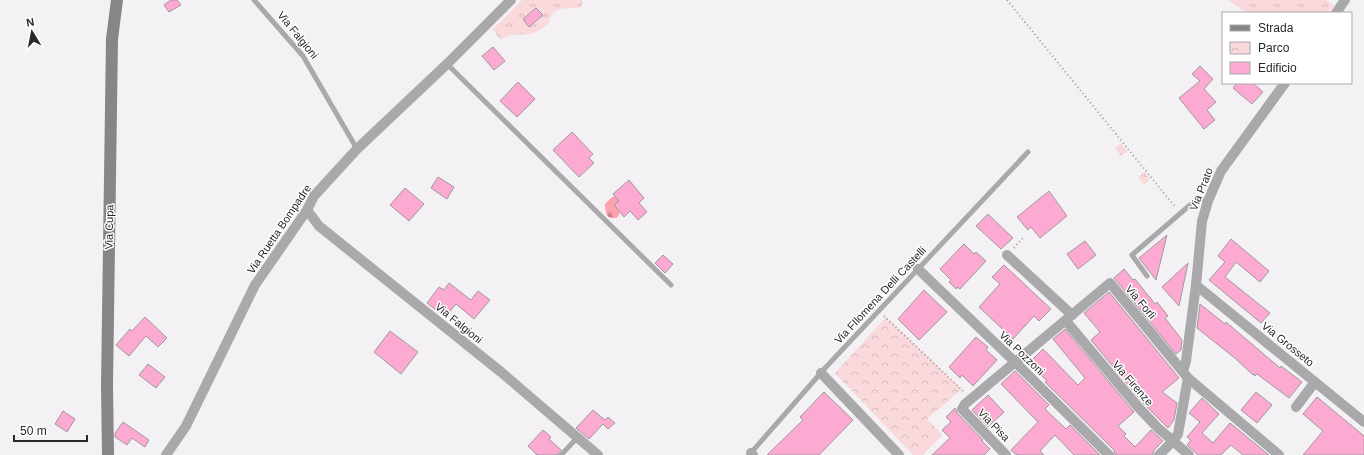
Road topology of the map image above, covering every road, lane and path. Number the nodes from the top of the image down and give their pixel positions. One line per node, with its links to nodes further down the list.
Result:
1 (117, 0): 33 (street, Via Cupa)
2 (254, 0): 9 (lane, Via Falgioni)
3 (511, 0): 7 (street, Via Ruetta Bompadre)
4 (1007, 0): 13 (path)
5 (1345, 0): 6 (street)
6 (1337, 12)
7 (447, 64): 9 (street, Via Ruetta Bompadre); 18 (lane)
8 (1284, 84): 11 (street, Via Prato)
9 (357, 149): 12 (street, Via Ruetta Bompadre)
10 (1028, 152): 16 (lane, Via FIlomena Delli Castelli)
11 (1208, 201): 13 (lane); 19 (street, Via Prato)
12 (307, 210): 30 (street, Via Falgioni); 34 (street, Via Ruetta Bompadre)
13 (1180, 214): 17 (lane)
14 (1023, 238): 15 (path)
15 (1008, 254): 21 (street, Via Firenze)
16 (918, 269): 20 (lane, Via FIlomena Delli Castelli); 22 (street, Via Pozzoni)
17 (1148, 276)
18 (671, 285)
19 (1196, 285): 24 (street, Via Prato); 25 (street, Via Grosseto)
20 (878, 311): 23 (lane, Via FIlomena Delli Castelli); 26 (path)
21 (1069, 318): 22 (street, Via Forlì); 24 (street, Via Forlì); 31 (street, Via Firenze)
22 (1015, 362): 26 (street, Via Forlì); 39 (street, Via Pozzoni)
23 (821, 373): 32 (lane, Via FIlomena Delli Castelli); 37 (street)
24 (1185, 374): 31 (street, Via Prato); 43 (street, Via Forlì)
25 (1315, 382): 27 (street); 29 (street, Via Grosseto)
26 (971, 400): 28 (street, Via Forlì)
27 (1296, 407)
28 (964, 411): 38 (street, Via Pisa)
29 (1364, 422)
30 (577, 438): 35 (lane); 36 (street, Via Falgioni)
31 (1173, 441): 40 (street, Via Prato); 41 (street); 42 (street, Via Firenze)
32 (751, 454)
33 (108, 455)
34 (166, 455)
35 (561, 455)
36 (598, 455)
37 (899, 455)
38 (1006, 455)
39 (1109, 455)
40 (1159, 455)
41 (1176, 455)
42 (1189, 455)
43 (1279, 455)

